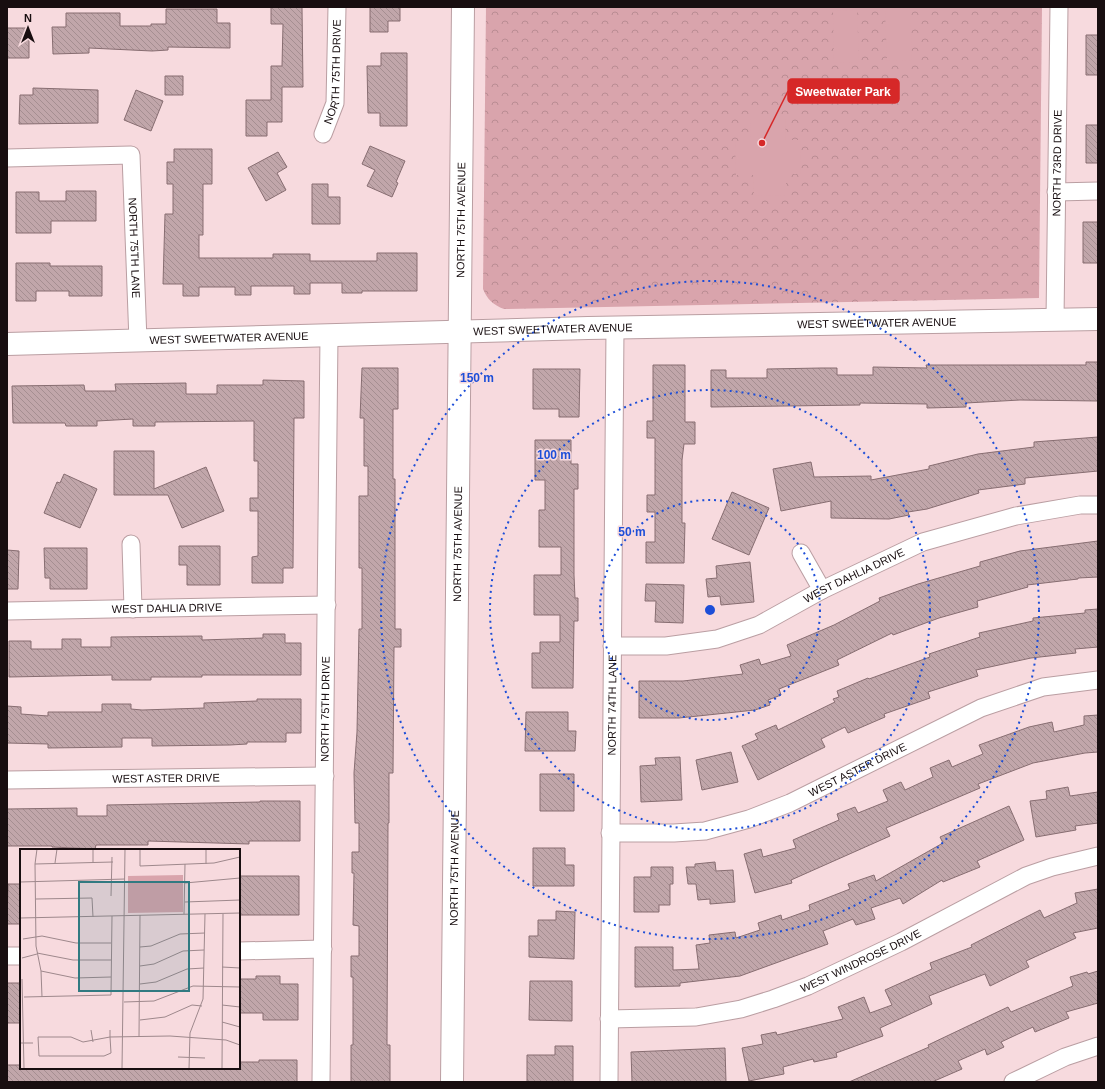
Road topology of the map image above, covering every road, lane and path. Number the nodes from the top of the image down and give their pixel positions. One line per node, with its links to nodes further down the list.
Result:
1 (337, 7): 4 (street, NORTH 75TH DRIVE)
2 (464, 7): 11 (street, NORTH 75TH AVENUE)
3 (1059, 7): 7 (street, NORTH 73RD DRIVE)
4 (323, 134)
5 (7, 158): 13 (street, NORTH 75TH LANE)
6 (1098, 191): 7 (street)
7 (1056, 192): 9 (street, NORTH 73RD DRIVE)
8 (1098, 319): 9 (street, WEST SWEETWATER AVENUE)
9 (1054, 320): 10 (street, WEST SWEETWATER AVENUE)
10 (615, 328): 11 (street, WEST SWEETWATER AVENUE); 22 (street, NORTH 74TH LANE)
11 (460, 332): 12 (street, WEST SWEETWATER AVENUE); 35 (street, NORTH 75TH AVENUE)
12 (329, 336): 13 (street, WEST SWEETWATER AVENUE); 19 (street, NORTH 75TH DRIVE)
13 (138, 341): 14 (street, WEST SWEETWATER AVENUE)
14 (7, 344)
15 (1098, 505): 18 (street, WEST DAHLIA DRIVE)
16 (131, 544): 20 (street)
17 (800, 553): 18 (street)
18 (822, 590): 22 (street, WEST DAHLIA DRIVE)
19 (327, 605): 20 (street, WEST DAHLIA DRIVE); 24 (street, NORTH 75TH DRIVE)
20 (133, 609): 21 (street, WEST DAHLIA DRIVE)
21 (7, 611)
22 (612, 646): 26 (street, NORTH 74TH LANE)
23 (1098, 680): 26 (street, WEST ASTER DRIVE)
24 (325, 776): 25 (street, WEST ASTER DRIVE); 28 (street, NORTH 75TH DRIVE)
25 (7, 780)
26 (610, 833): 32 (street, NORTH 74TH LANE)
27 (1098, 856): 32 (street, WEST WINDROSE DRIVE)
28 (323, 949): 29 (street); 34 (street, NORTH 75TH DRIVE)
29 (240, 951)
30 (7, 956): 31 (street)
31 (20, 956)
32 (610, 1020): 36 (street, NORTH 74TH LANE)
33 (1098, 1046): 37 (street)
34 (322, 1082)
35 (452, 1082)
36 (608, 1082)
37 (1013, 1082)

